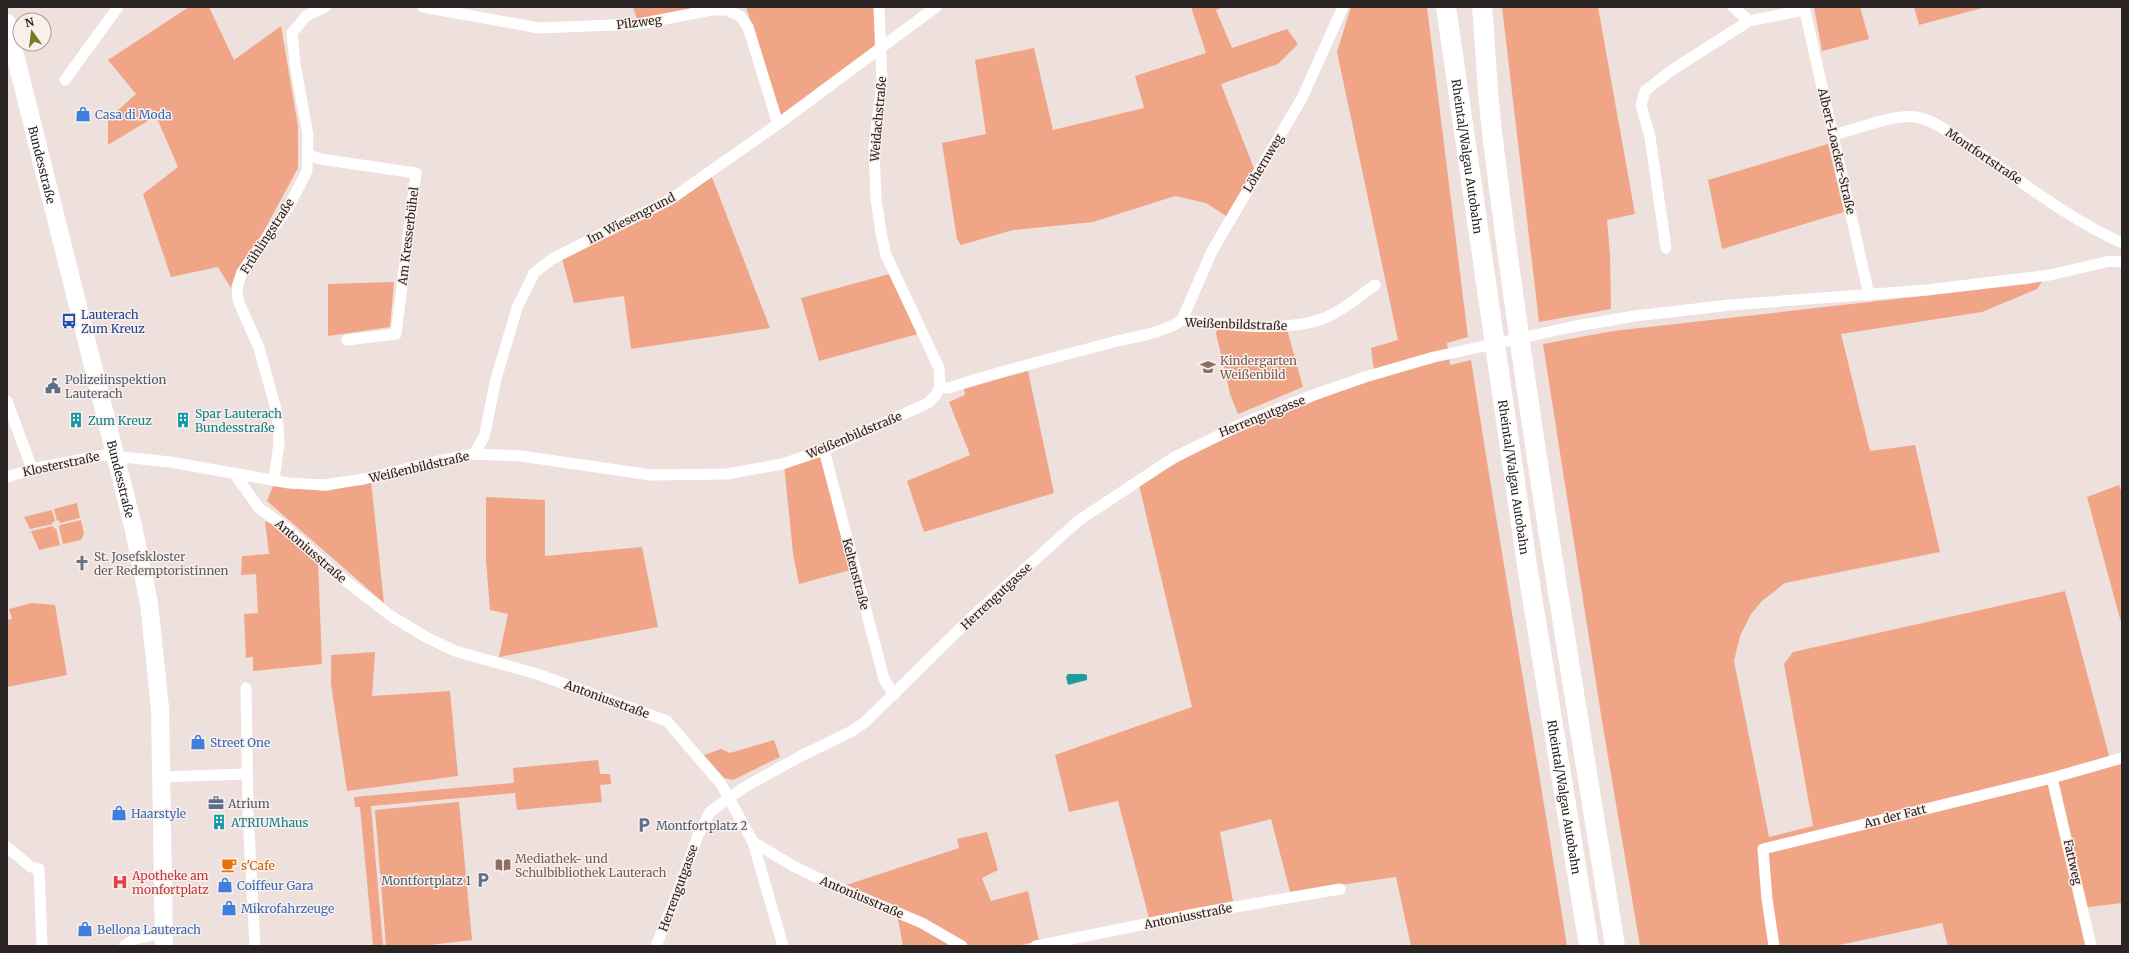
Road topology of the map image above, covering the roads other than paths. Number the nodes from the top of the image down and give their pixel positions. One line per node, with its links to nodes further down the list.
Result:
1 (118, 7): 14 (street)
2 (325, 7): 17 (street, Frühlingstraße)
3 (424, 7): 15 (street, Pilzweg)
4 (879, 7): 13 (street, Weidachstraße)
5 (936, 7): 13 (street, Im Wiesengrund)
6 (1343, 7): 23 (street, Löhernweg)
7 (1446, 7): 52 (highway, Rheintal/Walgau Autobahn)
8 (1482, 7): 53 (highway)
9 (1734, 7): 11 (street)
10 (1804, 9): 11 (street); 16 (street, Albert-Loacker-Straße)
11 (1749, 21): 19 (street)
12 (7, 23): 29 (main road, Bundesstraße)
13 (881, 46): 15 (street, Im Wiesengrund); 25 (street, Weidachstraße)
14 (65, 80)
15 (778, 124): 28 (street, Im Wiesengrund)
16 (1833, 135): 18 (street, Montfortstraße); 22 (street, Albert-Loacker-Straße)
17 (309, 155): 24 (street, Am Kresserbühel); 33 (street, Frühlingstraße)
18 (2122, 243)
19 (1666, 248)
20 (2122, 262): 22 (street)
21 (1376, 285): 23 (street, Weißenbildstraße)
22 (1869, 295): 35 (street, Herrengutgasse)
23 (1182, 320): 25 (street, Weißenbildstraße)
24 (347, 340)
25 (940, 387): 27 (street, Weißenbildstraße)
26 (7, 401): 30 (street)
27 (824, 450): 28 (street, Weißenbildstraße); 35 (street, Keltenstraße)
28 (474, 454): 33 (street, Weißenbildstraße)
29 (116, 457): 30 (street, Klosterstraße); 31 (street, Weißenbildstraße); 38 (main road, Bundesstraße)
30 (32, 469): 32 (street, Klosterstraße)
31 (234, 473): 33 (street, Weißenbildstraße); 40 (street, Antoniusstraße)
32 (7, 477)
33 (274, 480)
34 (246, 688): 37 (street)
35 (894, 695): 40 (street, Herrengutgasse)
36 (2122, 758): 39 (street, An der Fatt)
37 (247, 774): 38 (street); 47 (street)
38 (161, 777): 44 (main road, Bundesstraße)
39 (2052, 778): 54 (street, An der Fatt); 55 (street, Fattweg)
40 (729, 798): 41 (street, Antoniusstraße); 48 (street, Herrengutgasse)
41 (753, 842): 49 (street); 50 (street, Antoniusstraße)
42 (7, 847): 45 (street)
43 (1340, 889): 51 (street, Antoniusstraße)
44 (164, 940): 46 (street)
45 (42, 946)
46 (124, 946)
47 (254, 946)
48 (656, 946)
49 (783, 946)
50 (962, 946)
51 (1036, 946)
52 (1589, 946)
53 (1615, 946)
54 (1774, 946)
55 (2091, 946)

